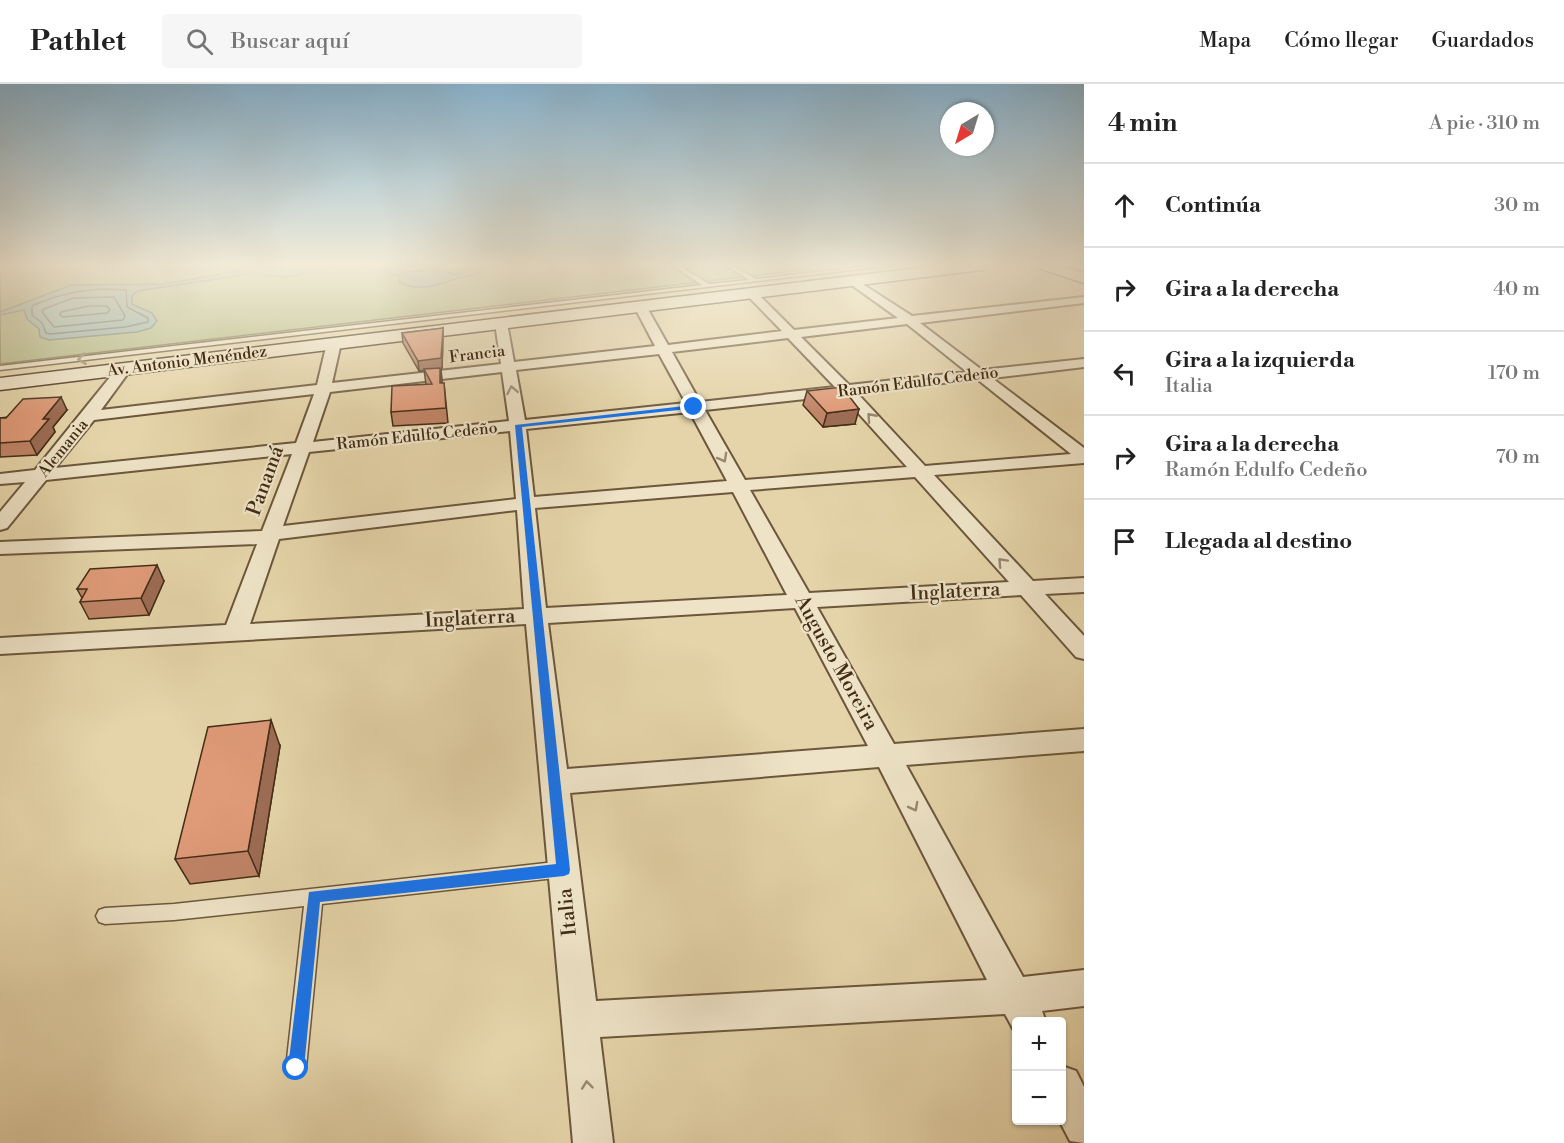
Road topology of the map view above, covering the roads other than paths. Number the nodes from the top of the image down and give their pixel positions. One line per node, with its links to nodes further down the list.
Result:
1 (463, 314): 14 (lane, Av. Antonio Menéndez, one-way to 14)
2 (571, 314): 8 (street, Av. Antonio Menéndez)
3 (645, 314): 11 (street, Augusto Moreira)
4 (776, 314): 9 (street)
5 (901, 314): 7 (street)
6 (958, 314): 7 (street, Francia)
7 (909, 320): 9 (street, Francia); 16 (street)
8 (501, 323): 10 (street, Av. Antonio Menéndez); 13 (street, Italia)
9 (792, 334): 11 (street, Francia); 19 (street)
10 (334, 343): 15 (street, Av. Antonio Menéndez); 18 (street, Panamá)
11 (664, 349): 13 (street, Francia); 20 (street, Augusto Moreira)
12 (1084, 363): 16 (street, Ramón Edulfo Cedeño)
13 (507, 367): 18 (street, Francia); 22 (street, Italia, one-way to 13)
14 (0, 368)
15 (124, 369): 17 (street, Av. Antonio Menéndez); 21 (street, Alemania)
16 (980, 375): 19 (street, Ramón Edulfo Cedeño); 24 (street)
17 (0, 384)
18 (324, 388): 21 (street, Francia); 23 (street, Panamá)
19 (846, 390): 20 (street, Ramón Edulfo Cedeño); 25 (street, one-way to 19)
20 (694, 407): 22 (street, Ramón Edulfo Cedeño); 28 (street, Augusto Moreira, one-way to 28)
21 (89, 416): 26 (street, Alemania)
22 (519, 425): 23 (street, Ramón Edulfo Cedeño); 29 (street, Italia)
23 (302, 448): 26 (street, Ramón Edulfo Cedeño); 31 (street, Panamá)
24 (1084, 457): 25 (street)
25 (919, 472): 28 (street); 34 (street, one-way to 25)
26 (40, 475): 27 (street, Ramón Edulfo Cedeño); 30 (street, Alemania)
27 (0, 479)
28 (739, 486): 29 (street); 35 (street, Augusto Moreira)
29 (526, 503): 31 (street); 36 (street, Italia)
30 (0, 524)
31 (269, 536): 32 (street); 37 (street, Panamá)
32 (0, 548)
33 (1084, 585): 34 (street, Inglaterra)
34 (1026, 588): 35 (street, Inglaterra); 39 (street)
35 (802, 601): 36 (street, Inglaterra); 41 (street, Augusto Moreira)
36 (536, 615): 37 (street, Inglaterra); 42 (street, Italia)
37 (235, 633): 38 (street, Inglaterra)
38 (0, 646)
39 (1084, 651)
40 (1084, 740): 41 (street)
41 (887, 756): 42 (street); 47 (street, Augusto Moreira, one-way to 47)
42 (555, 782): 43 (street, Italia)
43 (564, 870): 44 (lane); 48 (street, Italia)
44 (314, 896): 45 (lane); 49 (lane)
45 (105, 916)
46 (1084, 988): 47 (street)
47 (1021, 1009): 48 (street)
48 (580, 1020): 52 (street, Italia, one-way to 48)
49 (296, 1068)
50 (1066, 1093): 51 (street)
51 (1084, 1127)
52 (593, 1143)

